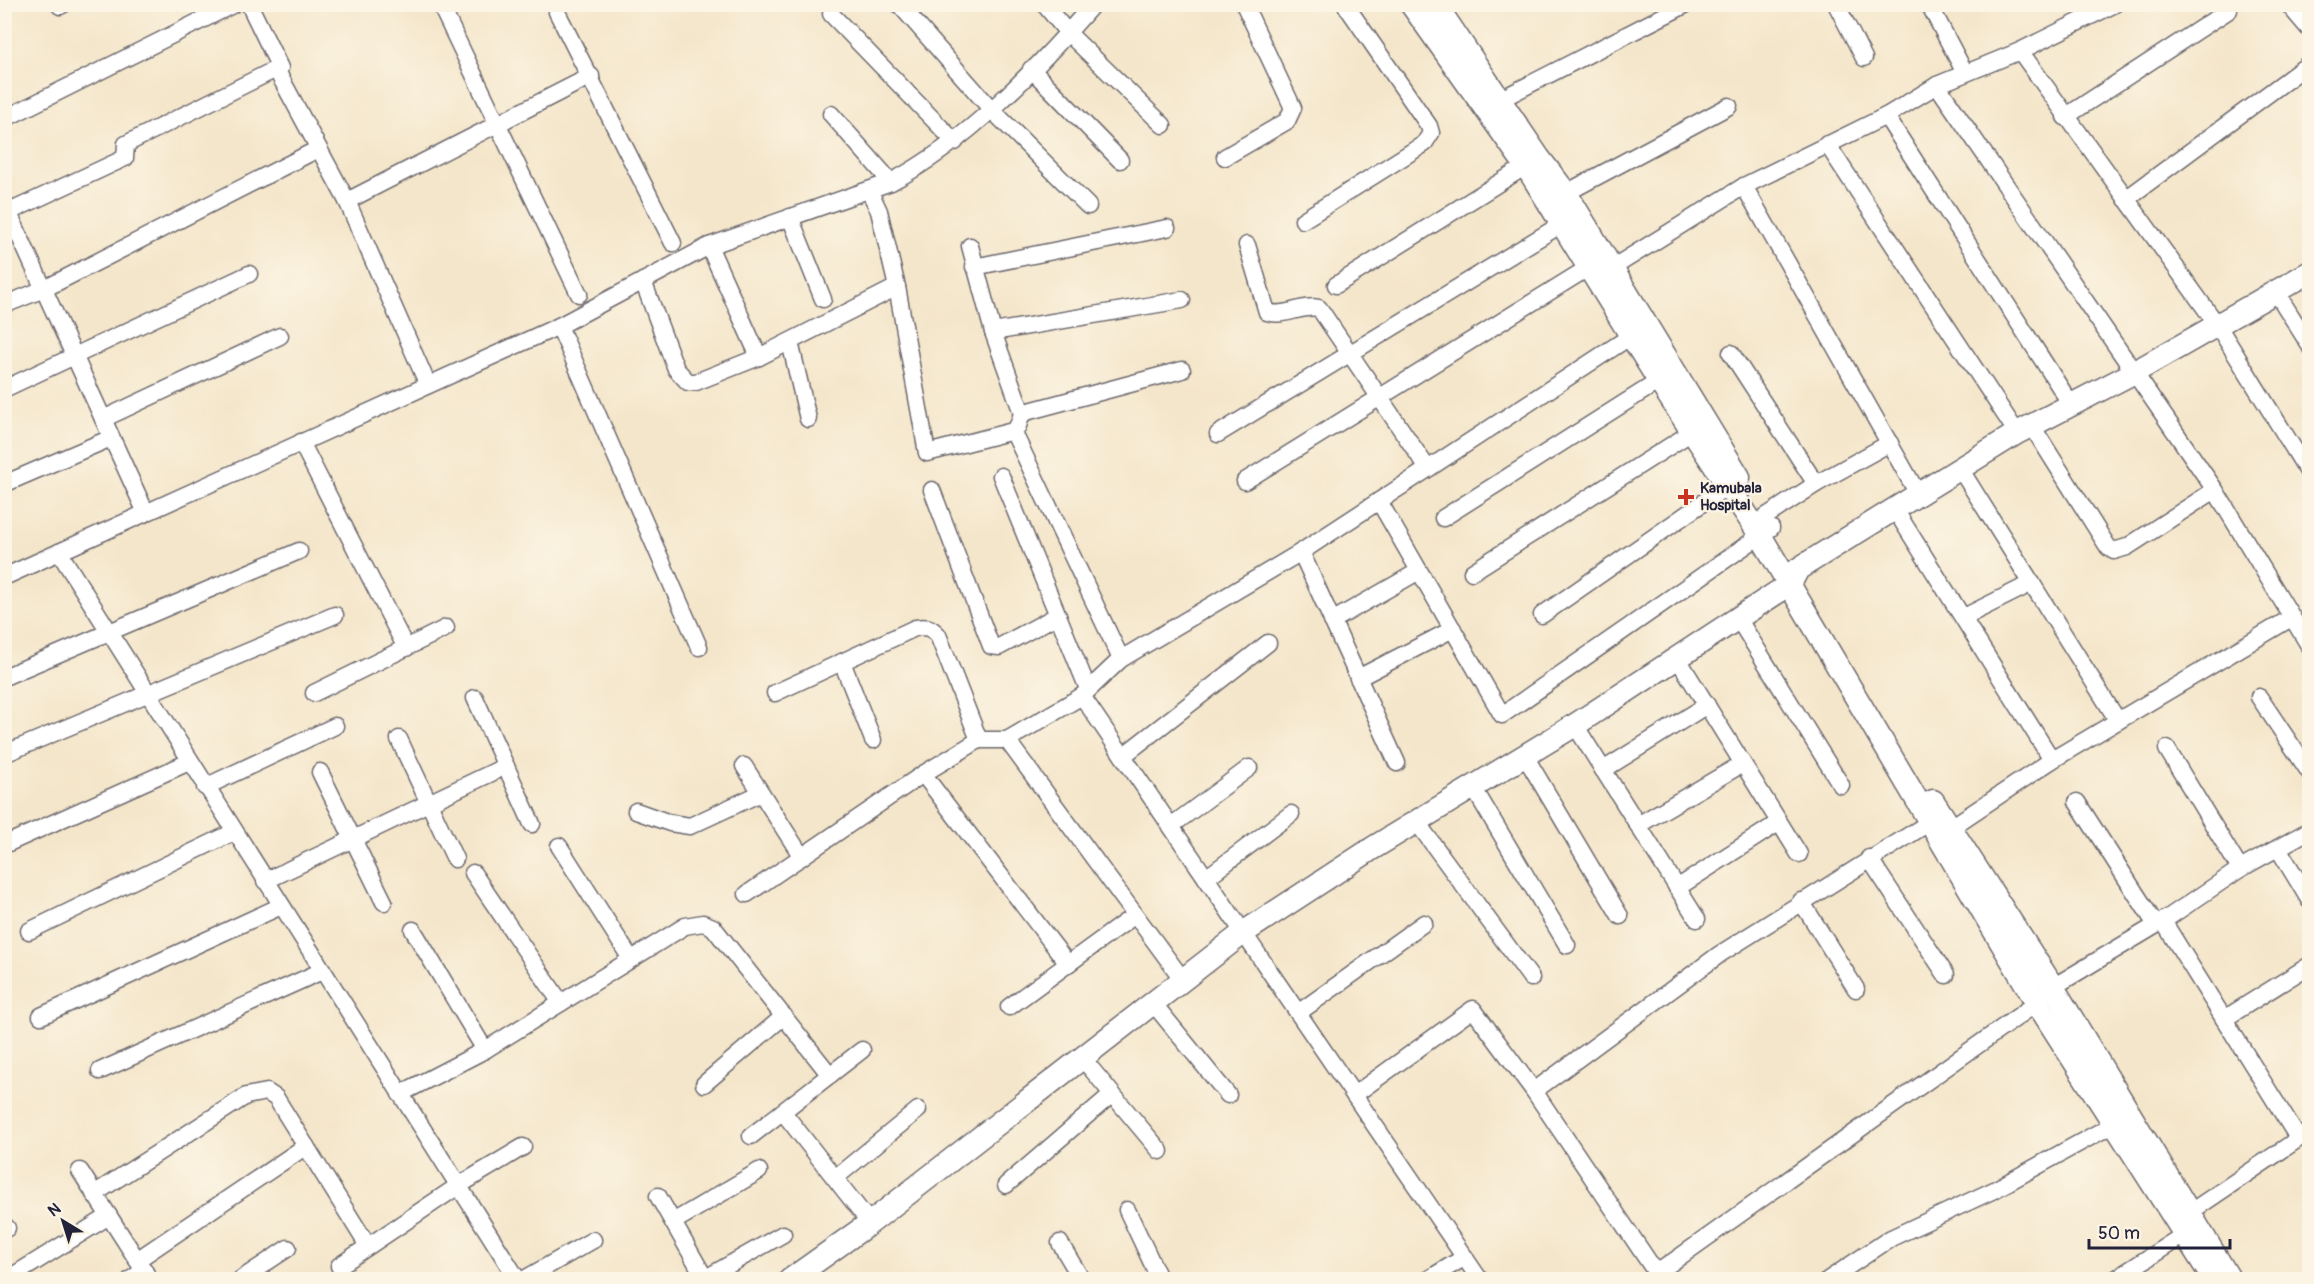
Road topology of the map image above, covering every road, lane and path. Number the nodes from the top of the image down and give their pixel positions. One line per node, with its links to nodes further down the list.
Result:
1 (234, 4): 35 (street)
2 (249, 4): 24 (street)
3 (440, 4): 36 (street)
4 (899, 4): 31 (street)
5 (1044, 4): 20 (street)
6 (1093, 4): 20 (street)
7 (1244, 4): 41 (street)
8 (1345, 4): 54 (street)
9 (1435, 4): 29 (street)
10 (1687, 4): 29 (street)
11 (1836, 4): 22 (street)
12 (1929, 4): 26 (street)
13 (2115, 4): 21 (street)
14 (1411, 5): 43 (street)
15 (2298, 8): 19 (street)
16 (2229, 10): 34 (street)
17 (557, 12): 27 (street)
18 (831, 14): 38 (street)
19 (2310, 30)
20 (1068, 33): 25 (street); 37 (street)
21 (2020, 51): 26 (street); 34 (street)
22 (1864, 58)
23 (2310, 63): 48 (street)
24 (276, 69): 40 (street); 51 (street)
25 (1031, 69): 31 (street); 42 (street)
26 (1965, 73): 28 (street)
27 (591, 76): 36 (street); 56 (street)
28 (1937, 85): 33 (street); 85 (street)
29 (1501, 99): 43 (street)
30 (1729, 106): 47 (street)
31 (991, 109): 38 (street); 50 (street)
32 (831, 114): 44 (street)
33 (1886, 116): 39 (street); 90 (street)
34 (2066, 117): 48 (street)
35 (4, 119)
36 (499, 122): 49 (street); 69 (street)
37 (1163, 125)
38 (955, 142): 44 (street)
39 (1827, 144): 45 (street); 94 (street)
40 (318, 149): 49 (street); 67 (street)
41 (1225, 157)
42 (1120, 160)
43 (1532, 162): 47 (street); 53 (street); 65 (street)
44 (891, 182): 46 (street)
45 (1744, 186): 61 (street); 100 (street)
46 (869, 190): 52 (street); 66 (street)
47 (1566, 193): 53 (street)
48 (2126, 199): 74 (street)
49 (347, 201): 87 (street)
50 (1088, 206)
51 (7, 207): 67 (street)
52 (790, 217): 58 (street); 70 (street)
53 (1570, 219): 61 (street); 81 (street)
54 (1303, 220)
55 (1167, 228): 60 (street)
56 (673, 243)
57 (1247, 245): 81 (street)
58 (710, 246): 64 (street); 82 (street)
59 (970, 246): 60 (street)
60 (974, 267): 75 (street)
61 (1600, 268): 77 (street); 89 (street); 116 (street)
62 (2310, 272): 68 (street)
63 (249, 274): 83 (street)
64 (643, 281): 73 (street); 82 (street)
65 (1336, 285)
66 (897, 287): 78 (street); 95 (street)
67 (44, 289): 72 (street); 83 (street)
68 (2276, 292): 74 (street); 79 (street)
69 (579, 294)
70 (823, 299)
71 (1182, 300): 75 (street)
72 (4, 305)
73 (559, 326): 87 (street); 136 (street)
74 (2218, 326): 85 (street); 103 (street)
75 (993, 332): 91 (street)
76 (280, 336): 92 (street)
77 (1631, 336): 86 (street); 102 (street)
78 (790, 342): 82 (street); 93 (street)
79 (2310, 346)
80 (1731, 353): 107 (street)
81 (1348, 354): 89 (street); 97 (street)
82 (759, 357)
83 (74, 358): 88 (street); 92 (street)
84 (1182, 370): 91 (street)
85 (2133, 373): 90 (street); 110 (street)
86 (1659, 381): 96 (street); 115 (street)
87 (428, 385): 99 (street)
88 (4, 389)
89 (1380, 398): 102 (street); 105 (street)
90 (2072, 406): 94 (street)
91 (1022, 413): 95 (street)
92 (103, 419): 98 (street)
93 (808, 419)
94 (2024, 430): 101 (street); 110 (street)
95 (1013, 431): 139 (street)
96 (1692, 432): 108 (street); 121 (street)
97 (1218, 434)
98 (111, 438): 106 (street); 114 (street)
99 (302, 442): 114 (street); 138 (street)
100 (1890, 443): 107 (street); 111 (street)
101 (1959, 467): 111 (street); 124 (street)
102 (1428, 469): 112 (street)
103 (2310, 475)
104 (1001, 476): 126 (street)
105 (1245, 481)
106 (4, 484)
107 (1816, 484): 116 (street)
108 (1727, 486): 116 (street); 127 (street)
109 (932, 490): 126 (street)
110 (2215, 490): 129 (street)
111 (1918, 494): 113 (street)
112 (1379, 501): 119 (street); 120 (street)
113 (1894, 508): 123 (street); 128 (street)
114 (146, 513): 118 (street)
115 (1443, 518)
116 (1765, 527): 123 (street); 133 (street)
117 (299, 551): 134 (street)
118 (59, 552): 122 (street); 134 (street)
119 (1301, 552): 131 (street); 139 (street)
120 (1419, 571): 131 (street); 133 (street)
121 (1472, 572)
122 (4, 577)
123 (1794, 577): 130 (street); 182 (street)
124 (2032, 582): 128 (street); 151 (street)
125 (334, 615): 145 (street)
126 (1058, 615): 144 (street)
127 (1542, 615)
128 (1964, 617): 162 (street)
129 (2291, 618): 137 (street); 151 (street)
130 (1739, 620): 140 (street); 173 (street)
131 (1332, 621): 143 (street)
132 (446, 628): 138 (street)
133 (1452, 629): 143 (street)
134 (107, 633): 142 (street); 145 (street)
135 (1268, 643): 160 (street)
136 (699, 647)
137 (2310, 647)
138 (406, 648): 146 (street)
139 (1121, 659): 144 (street)
140 (1678, 659): 150 (street); 152 (street)
141 (842, 662): 147 (street); 155 (street); 156 (street)
142 (4, 677)
143 (1358, 678): 164 (street)
144 (1085, 692): 157 (street); 160 (street)
145 (146, 693): 159 (street); 163 (street)
146 (314, 693)
147 (775, 693)
148 (2259, 697): 171 (street)
149 (475, 698): 166 (street)
150 (1707, 705): 165 (street); 169 (street)
151 (2118, 721): 162 (street)
152 (1575, 725): 161 (street); 169 (street)
153 (335, 726): 174 (street)
154 (399, 739): 178 (street)
155 (873, 740)
156 (980, 740): 157 (street); 172 (street)
157 (1007, 740): 207 (street)
158 (2167, 749): 197 (street)
159 (4, 754)
160 (1123, 756): 186 (street)
161 (1525, 756): 175 (street); 208 (street)
162 (2052, 760): 182 (street)
163 (189, 762): 174 (street); 190 (street)
164 (1397, 763)
165 (1742, 764): 183 (street); 185 (street)
166 (506, 766): 178 (street); 184 (street)
167 (744, 766): 176 (street)
168 (1249, 768): 186 (street)
169 (1603, 770): 185 (street)
170 (320, 772): 189 (street)
171 (2310, 773)
172 (923, 774): 194 (street); 217 (street)
173 (1841, 785)
174 (205, 787): 188 (street)
175 (1473, 787): 181 (street); 215 (street)
176 (761, 793): 179 (street); 194 (street)
177 (2077, 802): 211 (street)
178 (429, 803): 189 (street); 196 (street)
179 (636, 812)
180 (1291, 814): 199 (street)
181 (1416, 821): 214 (street); 221 (street)
182 (1940, 822): 195 (street); 224 (street)
183 (1778, 823): 193 (street); 201 (street)
184 (532, 824)
185 (1638, 825): 201 (street)
186 (1171, 826): 199 (street)
187 (2310, 830): 192 (street)
188 (234, 832): 200 (street); 213 (street)
189 (353, 839): 200 (street); 205 (street)
190 (4, 845)
191 (559, 846): 216 (street)
192 (2278, 849): 197 (street); 204 (street)
193 (1799, 854)
194 (802, 857): 202 (street)
195 (1869, 858): 203 (street); 220 (street)
196 (455, 860)
197 (2240, 869): 211 (street)
198 (473, 873): 225 (street)
199 (1206, 878): 214 (street)
200 (265, 881): 206 (street)
201 (1677, 888): 209 (street)
202 (747, 894)
203 (1801, 901): 223 (street); 238 (street)
204 (2310, 901)
205 (384, 902)
206 (280, 906): 219 (street); 229 (street)
207 (1135, 915): 217 (street); 222 (street)
208 (1620, 916)
209 (1697, 920)
210 (1424, 923): 228 (street)
211 (2159, 923): 224 (street); 231 (street)
212 (413, 930): 232 (street)
213 (28, 931)
214 (1243, 933): 222 (street); 228 (street)
215 (1567, 945)
216 (632, 959): 225 (street); 230 (street)
217 (1068, 964): 227 (street)
218 (2310, 965): 231 (street)
219 (322, 971): 235 (street); 239 (street)
220 (1946, 975)
221 (1531, 978)
222 (1183, 980): 226 (street)
223 (1856, 989)
224 (2045, 995): 245 (street); 262 (street); 271 (street)
225 (561, 1003): 232 (street)
226 (1154, 1003): 234 (street); 241 (street)
227 (1009, 1007)
228 (1298, 1012): 242 (street)
229 (41, 1016)
230 (784, 1016): 236 (street); 237 (street)
231 (2224, 1019): 246 (street)
232 (484, 1050): 239 (street)
233 (861, 1050): 236 (street)
234 (1083, 1059): 240 (street); 261 (street)
235 (100, 1071)
236 (830, 1075): 244 (street)
237 (704, 1084)
238 (1534, 1091): 242 (street); 271 (street)
239 (400, 1094): 255 (street)
240 (1112, 1094): 250 (street); 254 (street)
241 (1228, 1095)
242 (1354, 1095): 268 (street)
243 (918, 1110): 253 (street)
244 (783, 1112): 247 (street); 253 (street)
245 (2114, 1124): 262 (street); 282 (street)
246 (2304, 1135): 262 (street)
247 (751, 1136)
248 (306, 1146): 256 (street); 266 (street); 270 (street)
249 (523, 1147): 255 (street)
250 (1160, 1152)
251 (80, 1171): 256 (street)
252 (759, 1171): 260 (street)
253 (835, 1178): 261 (street)
254 (1006, 1185)
255 (458, 1186): 266 (street); 275 (street)
256 (94, 1194): 259 (street)
257 (658, 1196): 260 (street)
258 (1127, 1210): 279 (street)
259 (109, 1216): 270 (street); 273 (street)
260 (674, 1222): 272 (street)
261 (870, 1223): 277 (street)
262 (2184, 1223): 283 (street); 284 (street); 285 (street)
263 (783, 1234): 272 (street)
264 (593, 1240): 276 (street)
265 (1060, 1243): 278 (street)
266 (369, 1246): 269 (street)
267 (288, 1248): 274 (street)
268 (1465, 1257): 280 (street); 281 (street)
269 (339, 1266)
270 (140, 1272)
271 (1659, 1276)
272 (706, 1279)
273 (6, 1280)
274 (240, 1280)
275 (518, 1280)
276 (523, 1280)
277 (790, 1280)
278 (1082, 1280)
279 (1160, 1280)
280 (1427, 1280)
281 (1480, 1280)
282 (1828, 1280)
283 (2114, 1280)
284 (2214, 1280)
285 (2230, 1280)

